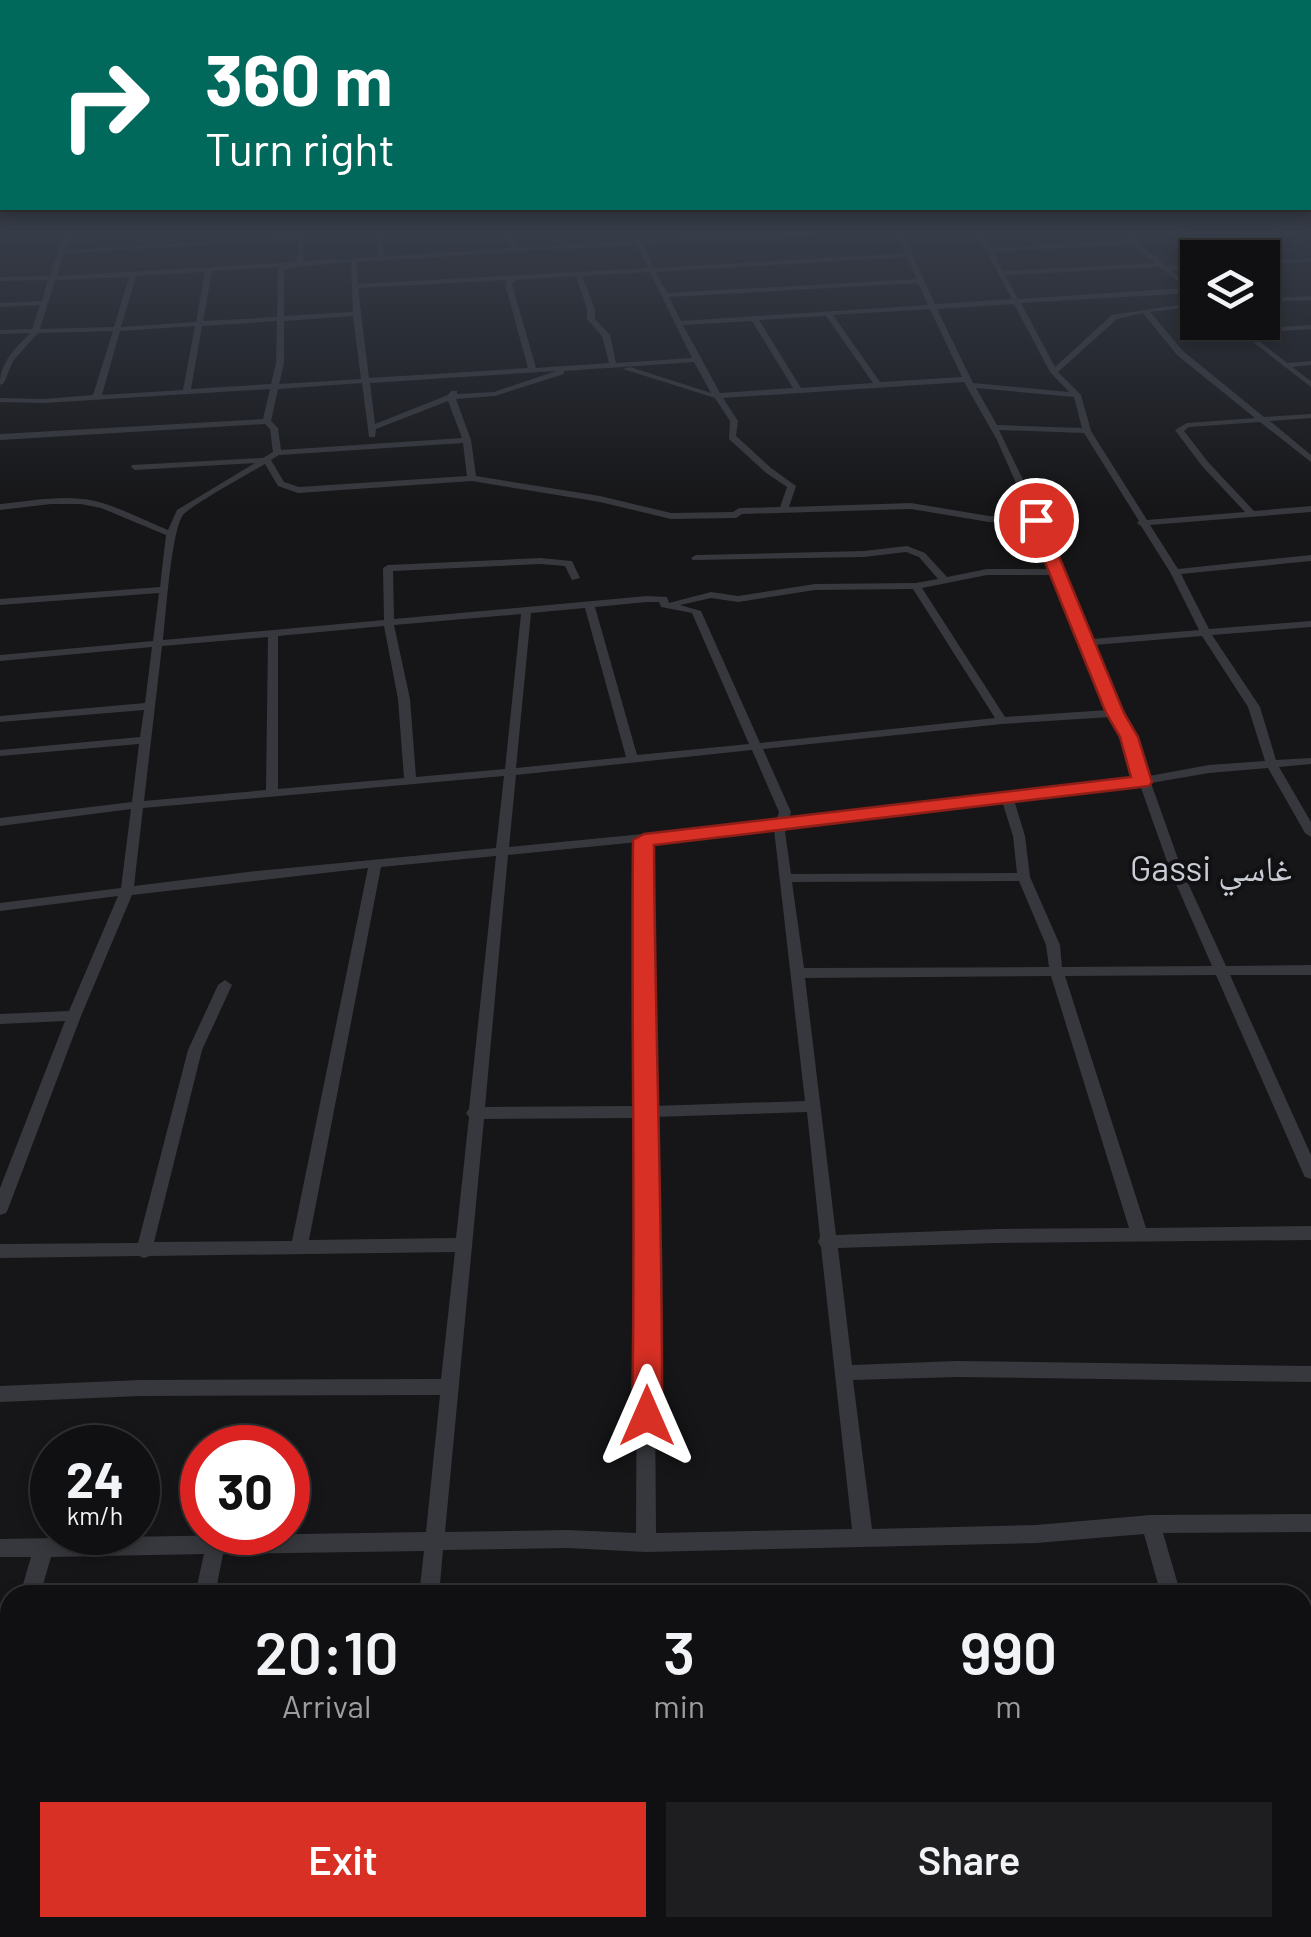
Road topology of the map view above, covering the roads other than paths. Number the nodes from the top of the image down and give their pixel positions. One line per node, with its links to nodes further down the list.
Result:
1 (37, 324): 20 (street)
2 (118, 324): 17 (street)
3 (191, 324): 17 (street)
4 (197, 324): 37 (street)
5 (281, 324): 34 (street)
6 (359, 324): 30 (street)
7 (519, 324): 27 (street)
8 (597, 324): 24 (street)
9 (682, 324): 22 (street)
10 (758, 324): 36 (street)
11 (836, 324): 32 (street)
12 (941, 324): 31 (street)
13 (1027, 324): 28 (street)
14 (1108, 324): 28 (street)
15 (1156, 324): 44 (street)
16 (1311, 327): 18 (street)
17 (117, 329): 20 (street); 40 (street)
18 (1280, 329)
19 (0, 332): 20 (street)
20 (35, 332): 35 (street)
21 (1254, 340): 25 (street)
22 (696, 360): 24 (street); 39 (street)
23 (1311, 363): 25 (street)
24 (613, 365): 26 (street)
25 (1285, 365): 33 (street)
26 (596, 366): 27 (street); 39 (street); 41 (street)
27 (532, 369): 29 (street)
28 (1054, 372): 38 (street)
29 (464, 375): 30 (street); 41 (street)
30 (367, 381): 34 (street); 47 (street)
31 (968, 382): 32 (street); 38 (street); 46 (street)
32 (878, 385): 36 (street)
33 (1311, 385)
34 (275, 386): 37 (street); 45 (street)
35 (0, 387): 42 (street)
36 (798, 390): 39 (street)
37 (186, 392): 40 (street)
38 (1077, 395): 48 (street)
39 (714, 396): 58 (street)
40 (97, 397): 42 (street)
41 (451, 397): 47 (street); 50 (street)
42 (5, 401)
43 (1311, 416): 44 (street)
44 (1266, 420): 54 (street); 60 (street)
45 (267, 422): 49 (street); 52 (street)
46 (992, 426): 48 (street); 61 (street)
47 (371, 428): 51 (street)
48 (1088, 431): 62 (street)
49 (0, 438)
50 (467, 440): 51 (street); 56 (street)
51 (372, 446): 52 (street)
52 (276, 453): 53 (street)
53 (266, 459): 55 (street); 56 (street); 63 (street)
54 (1311, 459)
55 (135, 467)
56 (472, 478): 58 (street)
57 (0, 507): 63 (street)
58 (784, 509): 61 (street)
59 (1311, 509): 60 (street)
60 (1251, 513): 62 (street)
61 (1036, 520): 66 (street)
62 (1142, 523): 67 (street)
63 (172, 534): 71 (street)
64 (696, 558): 69 (street)
65 (1311, 558): 67 (street)
66 (1055, 572): 69 (street); 80 (street)
67 (1176, 572): 79 (street)
68 (574, 578): 77 (street)
69 (945, 580): 70 (street)
70 (916, 586): 74 (street); 86 (street)
71 (166, 590): 72 (street); 81 (street)
72 (0, 602)
73 (589, 604): 74 (street); 75 (street); 90 (street)
74 (665, 606): 88 (street)
75 (526, 612): 77 (street); 93 (street)
76 (1311, 624): 79 (street)
77 (390, 625): 78 (street); 94 (street)
78 (273, 634): 81 (street); 96 (street)
79 (1206, 634): 80 (street); 92 (street)
80 (1088, 642): 84 (street)
81 (159, 644): 82 (street); 83 (street)
82 (0, 658)
83 (150, 706): 85 (street); 87 (street)
84 (1115, 713): 86 (street); 95 (street)
85 (0, 720)
86 (1002, 721): 88 (street)
87 (145, 740): 89 (street); 98 (street)
88 (758, 746): 90 (street); 100 (street)
89 (0, 752)
90 (632, 759): 93 (street)
91 (1311, 760): 92 (street)
92 (1272, 765): 95 (street); 101 (street)
93 (511, 772): 94 (street); 103 (street)
94 (410, 779): 96 (street)
95 (1142, 782): 97 (street); 109 (street)
96 (272, 794): 98 (street)
97 (1006, 797): 100 (street); 105 (street)
98 (137, 804): 99 (street); 107 (street)
99 (0, 822)
100 (784, 824): 102 (street); 106 (street)
101 (1311, 833)
102 (644, 840): 103 (street); 118 (street)
103 (505, 852): 104 (street); 117 (street)
104 (376, 866): 107 (street); 125 (street)
105 (1024, 876): 106 (street); 111 (street)
106 (787, 878): 112 (street)
107 (127, 891): 108 (street); 114 (street)
108 (0, 907)
109 (1222, 970): 110 (street); 111 (street); 119 (street)
110 (1311, 970)
111 (1056, 971): 112 (street); 122 (street)
112 (799, 973): 116 (street)
113 (224, 985): 127 (street)
114 (74, 1016): 115 (street); 120 (street)
115 (0, 1019)
116 (813, 1106): 118 (street); 123 (street)
117 (474, 1112): 118 (street); 124 (street)
118 (646, 1112): 136 (street)
119 (1311, 1173)
120 (0, 1210)
121 (1311, 1234): 122 (street)
122 (1140, 1236): 123 (street)
123 (826, 1242): 128 (street)
124 (462, 1245): 125 (street); 130 (street)
125 (299, 1248): 127 (street)
126 (0, 1251): 127 (street)
127 (144, 1251)
128 (842, 1373): 129 (street); 134 (street)
129 (1311, 1374)
130 (450, 1387): 131 (street); 135 (street)
131 (0, 1394)
132 (1311, 1523): 133 (street)
133 (1151, 1524): 134 (street); 145 (street)
134 (863, 1538): 136 (street)
135 (432, 1542): 136 (street); 137 (street); 144 (street)
136 (646, 1543)
137 (310, 1544)
138 (30, 1547): 139 (street)
139 (0, 1548)
140 (41, 1555): 142 (street)
141 (213, 1555): 143 (street)
142 (33, 1585)
143 (207, 1585)
144 (430, 1585)
145 (1168, 1585)

